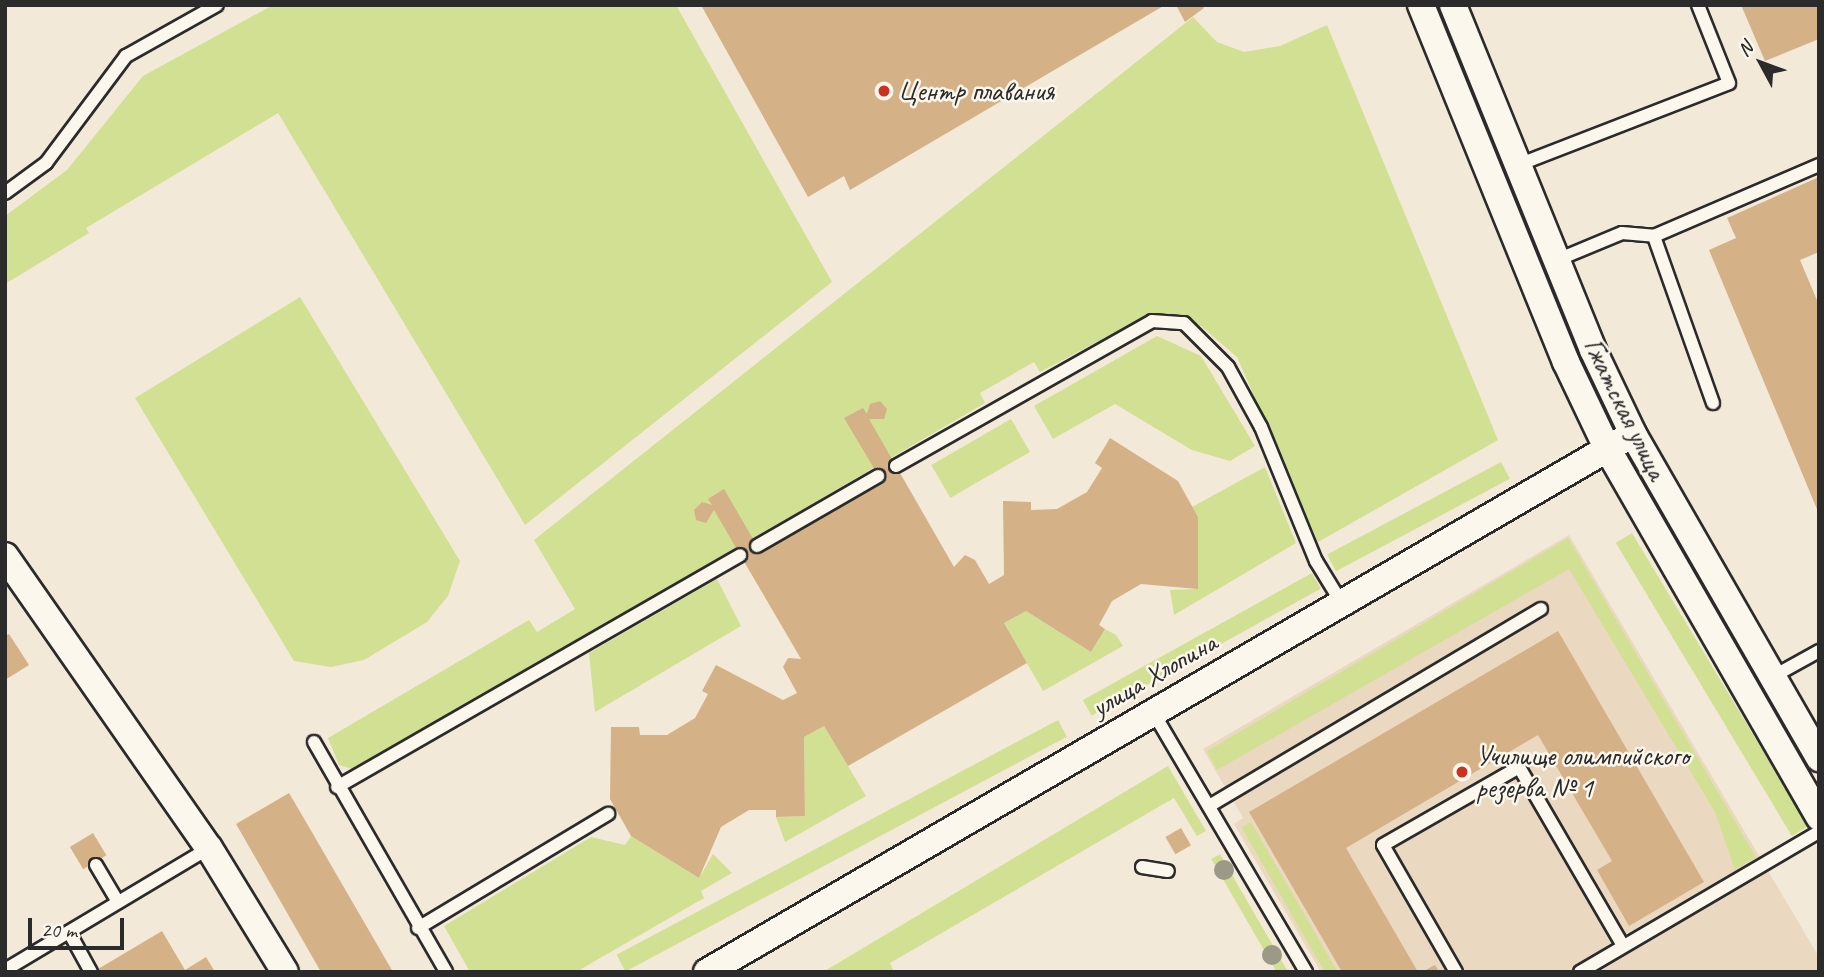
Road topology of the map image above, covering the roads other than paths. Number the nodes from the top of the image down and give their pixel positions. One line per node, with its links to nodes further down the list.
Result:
1 (217, 5): 7 (lane)
2 (1421, 5): 12 (street, Гжатская улица)
3 (1453, 5): 5 (street, Гжатская улица)
4 (1698, 5): 5 (lane)
5 (1518, 164): 9 (street, Гжатская улица)
6 (1819, 165): 8 (lane)
7 (5, 193)
8 (1654, 236): 9 (lane); 10 (lane)
9 (1557, 260): 11 (street, Гжатская улица)
10 (1713, 403)
11 (1633, 434): 12 (street, улица Хлопина); 21 (street, Гжатская улица)
12 (1607, 448): 18 (street, улица Хлопина); 28 (street, Гжатская улица)
13 (896, 466): 18 (lane)
14 (878, 476): 15 (lane)
15 (757, 545)
16 (740, 555): 25 (lane)
17 (5, 556): 30 (street)
18 (1341, 602): 22 (street, улица Хлопина)
19 (1541, 609): 26 (lane)
20 (1819, 651): 21 (lane)
21 (1772, 678): 24 (street, Гжатская улица)
22 (1153, 712): 26 (lane); 42 (street, улица Хлопина)
23 (314, 742): 25 (lane)
24 (1819, 758)
25 (337, 787): 35 (lane)
26 (1209, 806): 43 (lane)
27 (608, 814): 35 (lane)
28 (1819, 817)
29 (1819, 832): 37 (lane)
30 (209, 848): 34 (lane); 40 (street)
31 (96, 865): 34 (lane)
32 (1142, 867): 33 (lane)
33 (1168, 871)
34 (118, 902): 36 (lane)
35 (418, 928): 41 (lane)
36 (69, 932): 38 (lane); 39 (lane)
37 (1623, 946): 44 (lane); 45 (lane)
38 (5, 970)
39 (91, 972)
40 (285, 972)
41 (446, 972)
42 (707, 972)
43 (1306, 972)
44 (1456, 972)
45 (1580, 972)

